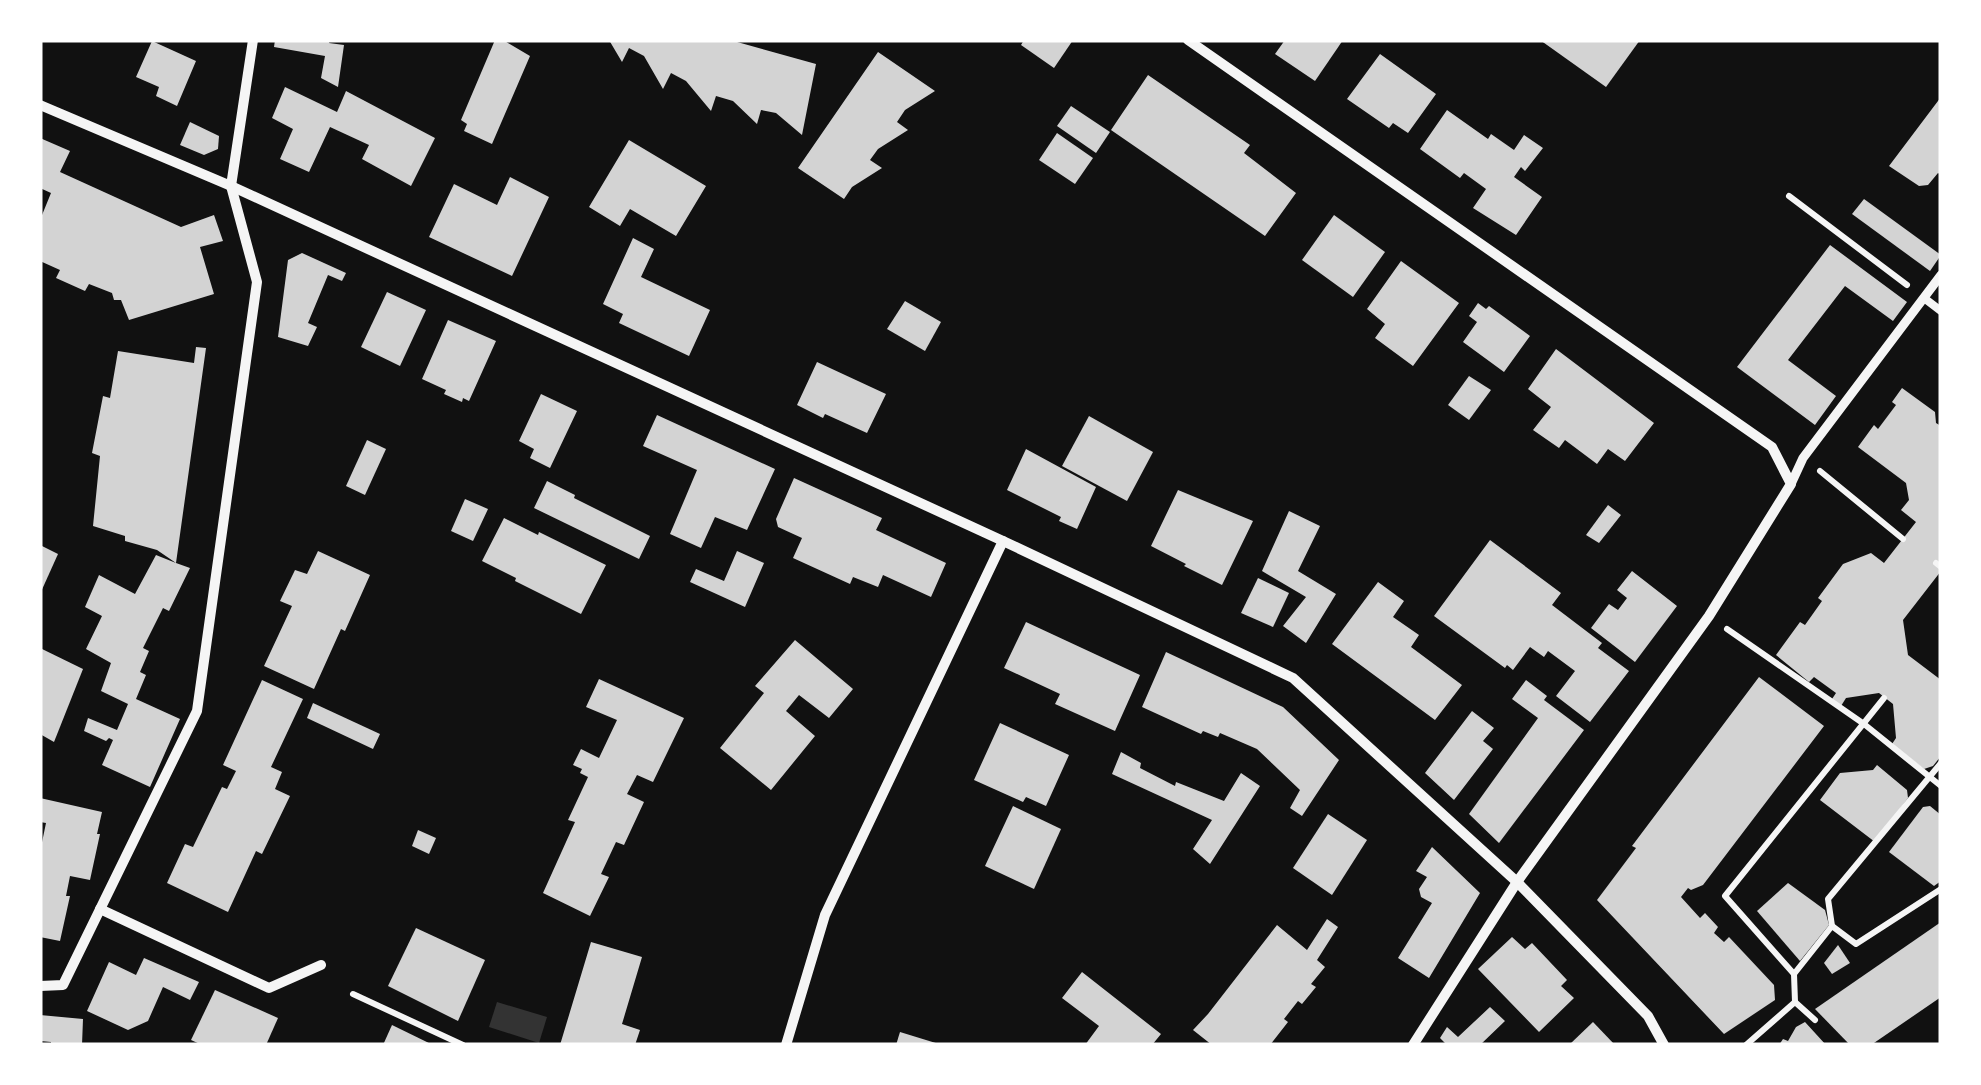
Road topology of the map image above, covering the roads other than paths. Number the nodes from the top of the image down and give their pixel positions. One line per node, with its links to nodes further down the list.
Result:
1 (252, 40): 4 (street)
2 (1188, 40): 8 (street)
3 (40, 105): 4 (street)
4 (231, 186): 9 (street); 11 (street)
5 (1941, 275): 6 (street)
6 (1924, 298): 7 (lane); 8 (street)
7 (1941, 311)
8 (1791, 484): 10 (street)
9 (1003, 540): 10 (street); 14 (street)
10 (1516, 882): 15 (street); 16 (street)
11 (100, 909): 12 (street); 13 (street)
12 (321, 965)
13 (40, 986)
14 (786, 1045)
15 (1413, 1045)
16 (1664, 1045)

